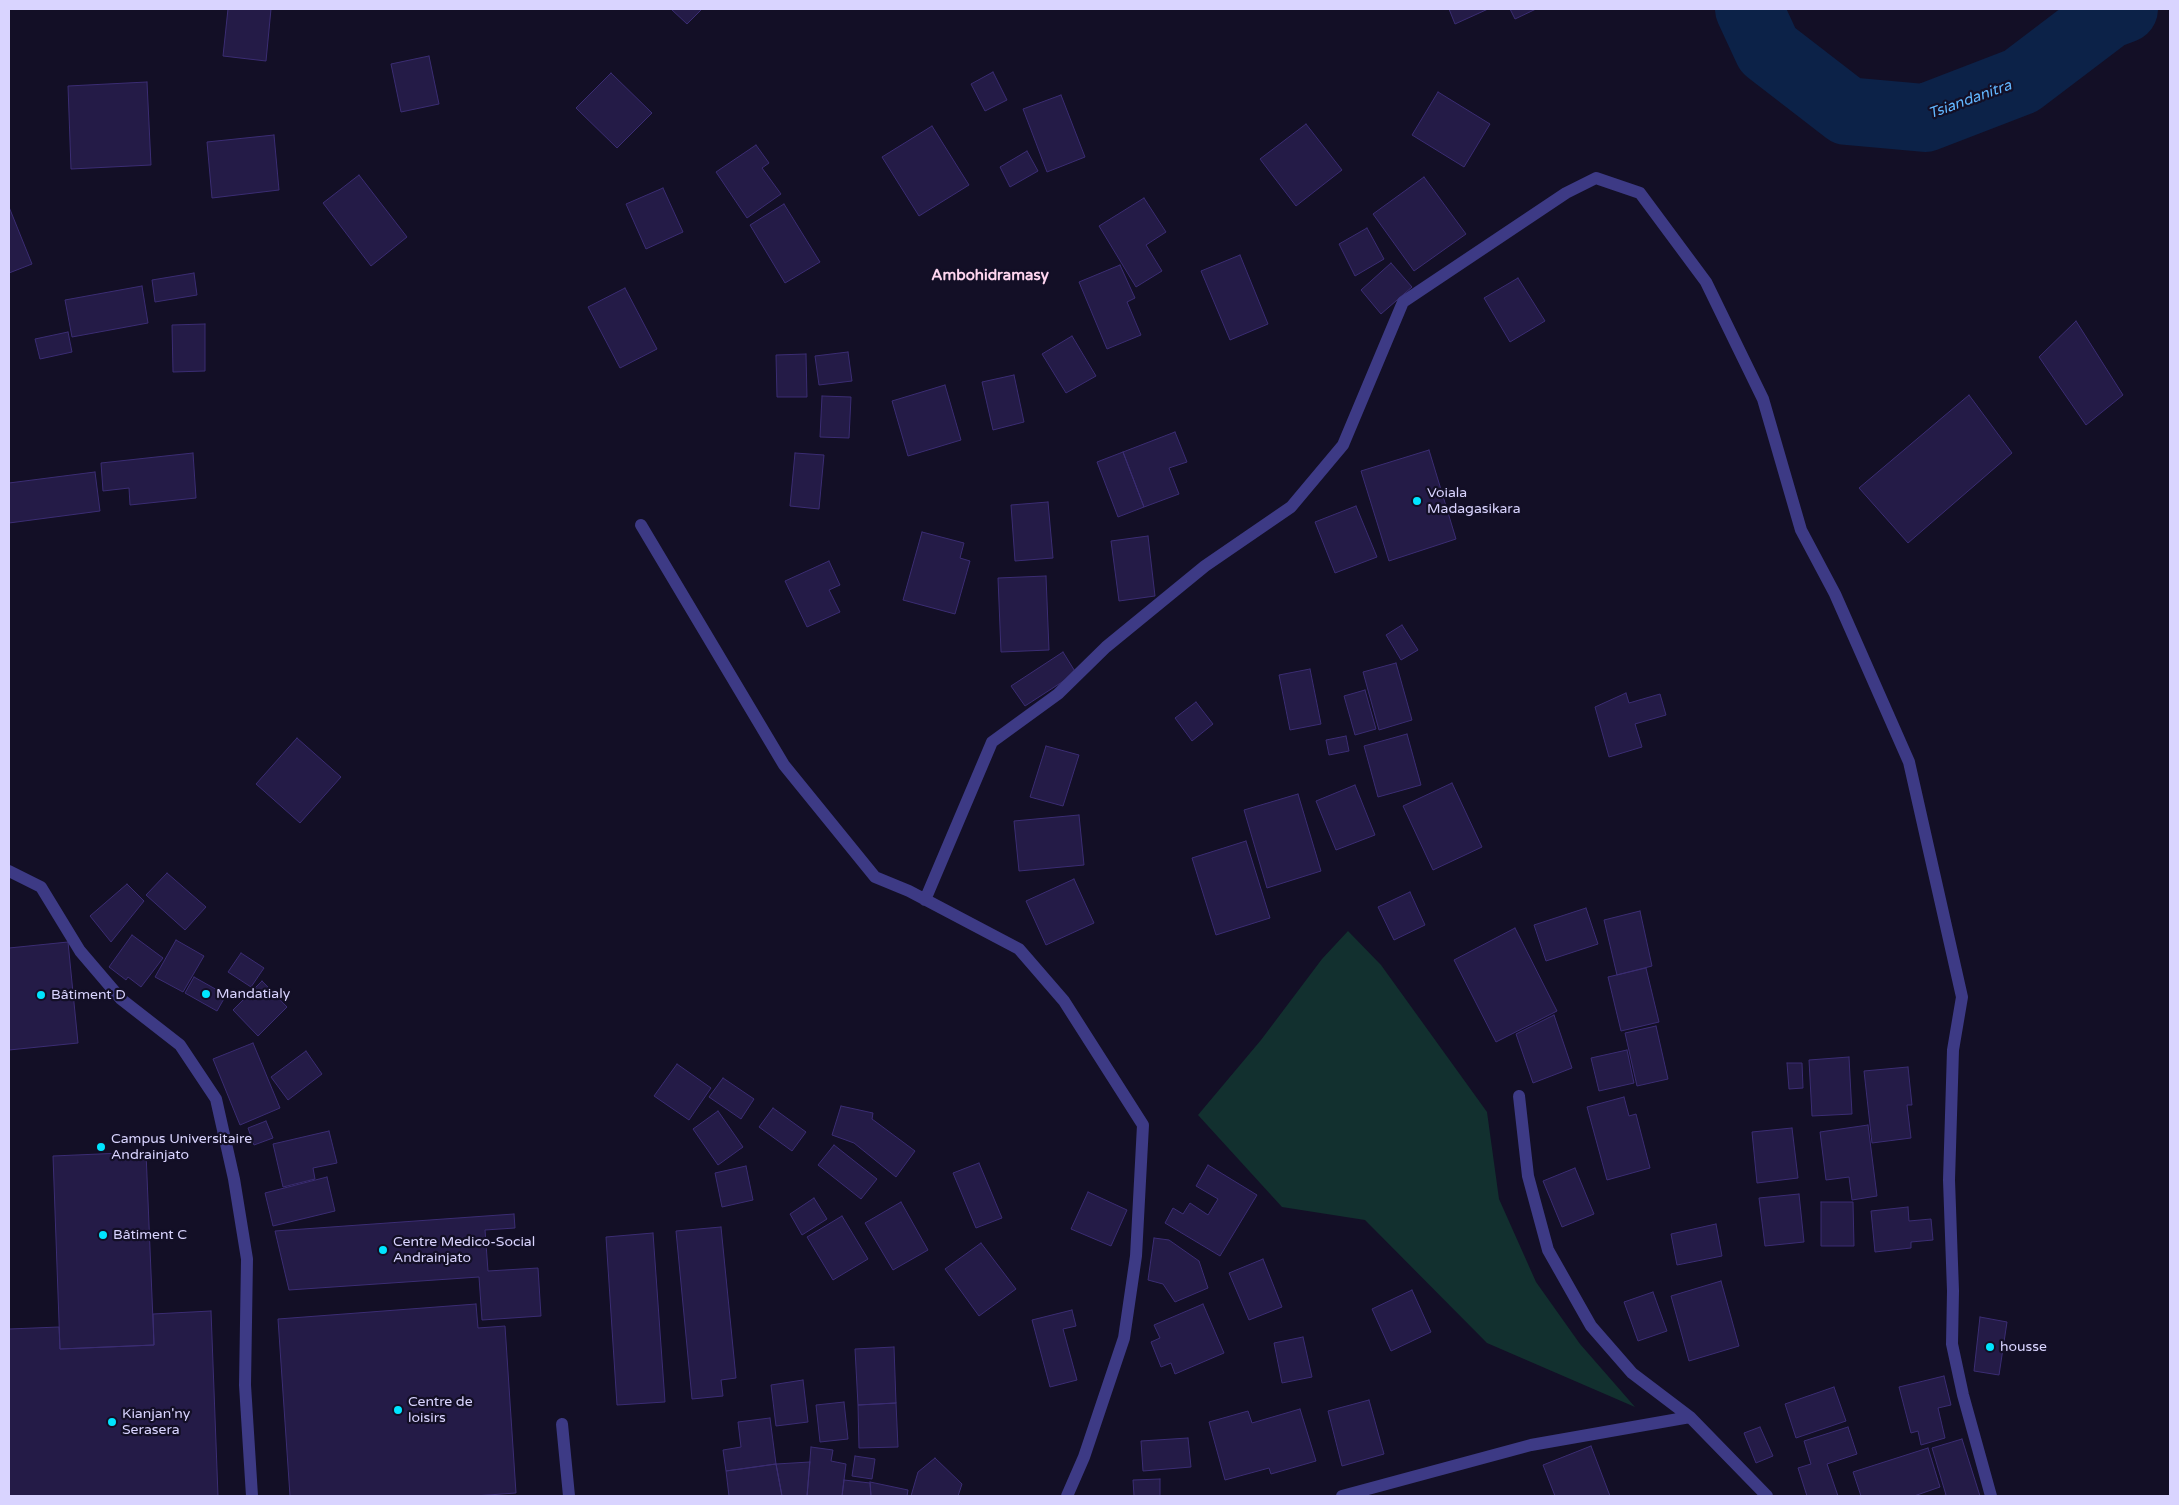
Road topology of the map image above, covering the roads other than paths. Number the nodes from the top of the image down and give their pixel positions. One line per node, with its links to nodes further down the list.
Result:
1 (641, 525): 3 (street)
2 (9, 871): 7 (street)
3 (925, 900): 9 (street); 12 (street)
4 (1518, 1096): 5 (street)
5 (1690, 1417): 10 (street); 11 (street)
6 (562, 1424): 8 (street)
7 (252, 1496)
8 (569, 1496)
9 (1066, 1496)
10 (1342, 1496)
11 (1767, 1496)
12 (1991, 1496)

